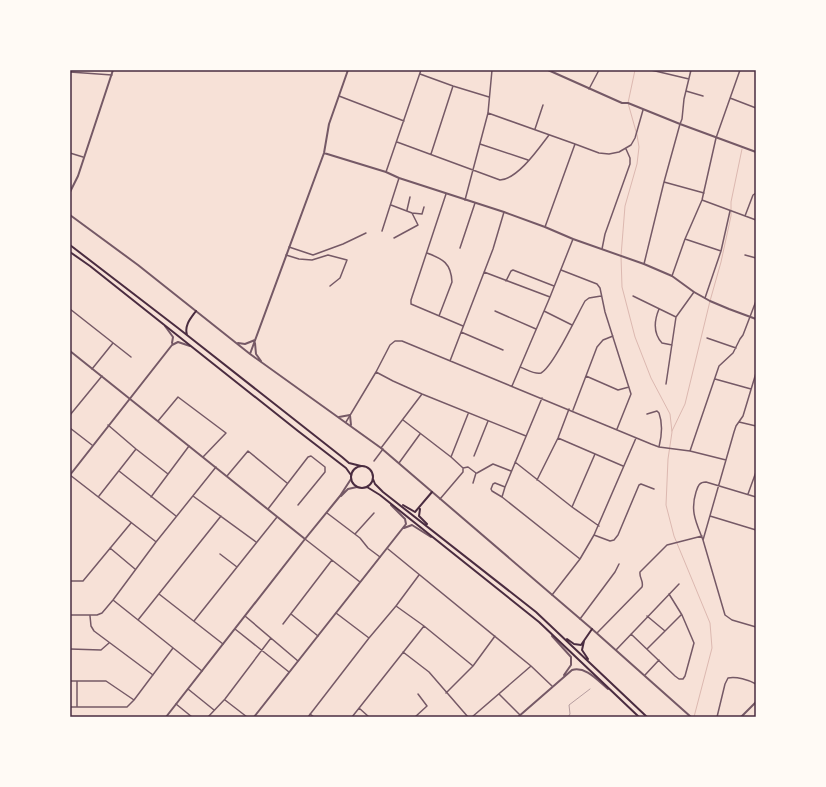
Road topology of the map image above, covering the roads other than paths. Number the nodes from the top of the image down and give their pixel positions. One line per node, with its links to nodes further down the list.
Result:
1 (113, 70): 12 (street)
2 (348, 70): 17 (street)
3 (421, 70): 11 (street)
4 (492, 70): 19 (street)
5 (548, 70): 15 (street)
6 (599, 70): 15 (street)
7 (651, 70): 13 (street)
8 (691, 70): 13 (street)
9 (740, 70): 20 (street)
10 (70, 72): 12 (street)
11 (420, 74): 14 (street); 25 (street)
12 (112, 75): 38 (street)
13 (688, 79): 16 (street)
14 (452, 86): 19 (street); 37 (street)
15 (589, 89): 23 (street)
16 (686, 91): 18 (street); 26 (street)
17 (339, 96): 25 (street); 36 (street)
18 (703, 96)
19 (489, 97): 24 (street)
20 (730, 98): 22 (street); 29 (street)
21 (543, 104): 27 (street)
22 (756, 108)
23 (643, 110): 26 (street); 33 (street)
24 (488, 112): 27 (street); 31 (street)
25 (404, 121): 30 (street)
26 (680, 124): 29 (street); 43 (street)
27 (535, 130): 28 (street)
28 (550, 135): 32 (street); 39 (street)
29 (716, 138): 34 (street); 46 (street)
30 (397, 142): 37 (street); 41 (street)
31 (480, 144): 39 (street); 40 (street)
32 (575, 144): 33 (street); 61 (street)
33 (626, 149): 70 (street)
34 (756, 152)
35 (70, 153): 38 (street)
36 (324, 153): 41 (street); 68 (street)
37 (431, 154): 40 (street)
38 (84, 158): 44 (street)
39 (528, 160): 40 (street)
40 (473, 169): 49 (street)
41 (386, 172): 42 (street)
42 (399, 178): 45 (street); 52 (street)
43 (664, 182): 46 (street); 77 (street)
44 (70, 192)
45 (447, 193): 49 (street); 73 (street)
46 (704, 193): 50 (street)
47 (756, 193): 59 (street)
48 (410, 197): 54 (street)
49 (465, 200): 51 (street)
50 (702, 200): 55 (street); 66 (street)
51 (476, 203): 56 (street); 69 (street)
52 (391, 205): 54 (street); 62 (street)
53 (424, 207): 57 (street)
54 (407, 210): 57 (street)
55 (730, 211): 59 (street); 71 (street)
56 (504, 212): 61 (street); 79 (street)
57 (412, 213): 64 (street)
58 (70, 215): 92 (street)
59 (745, 216): 60 (street)
60 (756, 220)
61 (546, 227): 65 (street)
62 (382, 231)
63 (366, 233): 68 (street)
64 (394, 238)
65 (573, 239): 70 (street); 78 (street)
66 (685, 239): 71 (street); 80 (street)
67 (70, 244): 103 (main road)
68 (289, 247): 74 (street)
69 (460, 248)
70 (602, 249): 77 (street)
71 (721, 251): 88 (street)
72 (70, 252): 100 (main road)
73 (427, 253): 95 (street); 95 (street)
74 (286, 255): 82 (street); 109 (street)
75 (745, 255): 76 (street)
76 (756, 258)
77 (644, 264): 80 (street)
78 (561, 270): 83 (street); 85 (street)
79 (484, 272): 81 (street); 102 (street)
80 (672, 276): 84 (street)
81 (506, 281): 83 (street); 87 (street)
82 (330, 286)
83 (554, 286): 87 (street)
84 (694, 292): 88 (street); 96 (street)
85 (602, 295): 101 (street); 107 (street)
86 (633, 296): 91 (street)
87 (550, 297): 94 (street)
88 (705, 298): 97 (street)
89 (756, 301): 97 (street)
90 (70, 309): 110 (street)
91 (659, 309): 96 (street); 113 (street)
92 (196, 311): 99 (main road); 111 (street)
93 (495, 311): 104 (street)
94 (544, 311): 101 (street); 104 (street)
95 (439, 316): 102 (street)
96 (676, 316): 113 (street)
97 (750, 317): 98 (street); 115 (street)
98 (756, 319)
99 (187, 324): 103 (main road); 106 (main road)
100 (164, 325): 112 (street); 114 (main road)
101 (572, 325): 122 (street)
102 (463, 326): 105 (street)
103 (178, 328): 106 (main road)
104 (536, 329): 122 (street)
105 (461, 332): 116 (street); 120 (street)
106 (187, 335): 171 (main road)
107 (613, 336): 127 (street); 131 (street)
108 (708, 338): 115 (street)
109 (256, 340): 111 (street); 118 (street); 121 (street)
110 (113, 343): 119 (street); 123 (street)
111 (236, 343): 118 (street)
112 (172, 344): 114 (street); 134 (street)
113 (673, 345): 129 (street)
114 (192, 347): 182 (main road)
115 (736, 348): 128 (street)
116 (504, 350)
117 (70, 351): 123 (street)
118 (250, 354): 121 (street)
119 (131, 357)
120 (450, 361): 124 (street); 130 (street)
121 (263, 364): 142 (street)
122 (520, 367): 130 (street)
123 (92, 369): 126 (street)
124 (376, 372): 133 (street); 141 (street)
125 (756, 373): 132 (street)
126 (102, 376): 134 (street); 140 (street)
127 (586, 376): 131 (street); 137 (street)
128 (715, 379): 132 (street); 162 (street)
129 (666, 384)
130 (512, 386): 135 (street)
131 (629, 386): 152 (street)
132 (751, 389): 147 (street)
133 (422, 394): 138 (street); 143 (street)
134 (129, 398): 144 (street); 148 (street)
135 (542, 398): 136 (street); 154 (street)
136 (569, 409): 137 (street); 155 (street)
137 (573, 411): 152 (street)
138 (468, 413): 146 (street); 166 (street)
139 (647, 414): 159 (street)
140 (70, 415)
141 (350, 415): 142 (street); 145 (street); 149 (street)
142 (339, 417): 145 (street)
143 (403, 420): 153 (street); 161 (street)
144 (158, 421): 158 (street); 165 (street)
145 (346, 422): 149 (street)
146 (488, 422): 154 (street); 164 (street)
147 (739, 422): 150 (street); 167 (street)
148 (108, 425): 157 (street); 160 (street)
149 (351, 426): 161 (street)
150 (756, 426)
151 (70, 428): 157 (street)
152 (617, 429): 156 (street)
153 (420, 434): 166 (street); 170 (street)
154 (526, 436): 169 (street)
155 (558, 438): 163 (street); 184 (street)
156 (636, 438): 159 (street); 172 (street)
157 (92, 445): 180 (street)
158 (189, 446): 165 (street); 178 (street)
159 (659, 447): 162 (street)
160 (136, 448): 175 (street); 178 (street)
161 (382, 448): 168 (street); 170 (street)
162 (690, 451): 167 (street)
163 (596, 454): 172 (street); 205 (street)
164 (474, 456)
165 (203, 457): 173 (street)
166 (451, 457): 174 (street)
167 (726, 460): 187 (street)
168 (374, 461)
169 (515, 462): 176 (street); 184 (street)
170 (399, 463): 192 (street)
171 (361, 466): 182 (main road); 183 (main road)
172 (623, 466): 214 (street)
173 (216, 467): 181 (street); 194 (street)
174 (463, 468): 179 (street); 201 (street)
175 (119, 471): 196 (street); 197 (street)
176 (511, 471): 179 (street); 190 (street)
177 (756, 472): 193 (street)
178 (168, 474): 197 (street)
179 (476, 474): 186 (street)
180 (70, 475): 196 (street)
181 (227, 476): 185 (street); 206 (street)
182 (351, 477): 188 (main road); 195 (street)
183 (373, 479): 189 (main road); 200 (main road)
184 (537, 480): 205 (street)
185 (287, 483): 203 (street); 206 (street)
186 (473, 483)
187 (719, 486): 193 (street); 212 (street); 220 (street)
188 (357, 487): 189 (main road); 195 (street)
189 (367, 487): 202 (main road)
190 (505, 487): 198 (street); 198 (street)
191 (654, 489): 219 (street)
192 (432, 492): 201 (street); 204 (main road)
193 (748, 494): 199 (street)
194 (193, 496): 209 (street); 210 (street)
195 (340, 496): 207 (street)
196 (98, 497): 213 (street)
197 (151, 497): 209 (street)
198 (502, 497): 230 (street)
199 (756, 497)
200 (392, 498): 204 (main road); 218 (main road)
201 (440, 499): 241 (street)
202 (386, 500): 215 (street); 225 (main road)
203 (298, 504)
204 (422, 505): 218 (main road)
205 (572, 507): 214 (street)
206 (268, 509): 211 (street)
207 (327, 513): 217 (street); 221 (street)
208 (374, 513): 217 (street)
209 (176, 516): 223 (street)
210 (221, 516): 224 (street); 239 (street)
211 (277, 516): 221 (street); 224 (street)
212 (710, 516): 216 (street); 222 (street)
213 (131, 522): 223 (street); 226 (street)
214 (599, 526): 219 (street)
215 (403, 529): 225 (street); 227 (street)
216 (756, 530)
217 (355, 534): 229 (street)
218 (437, 534): 263 (main road)
219 (594, 535): 230 (street)
220 (702, 536): 222 (street); 260 (street)
221 (305, 539): 231 (street); 249 (street)
222 (703, 540): 256 (street)
223 (156, 542): 234 (street)
224 (256, 542): 233 (street)
225 (438, 542): 262 (main road)
226 (110, 548): 234 (street); 236 (street)
227 (388, 548): 229 (street); 235 (street)
228 (220, 554): 233 (street)
229 (380, 557): 237 (street)
230 (580, 559): 241 (street)
231 (332, 560): 237 (street); 245 (street)
232 (619, 564): 251 (street)
233 (237, 567): 253 (street)
234 (135, 569): 242 (street)
235 (419, 575): 243 (street); 265 (street)
236 (70, 581)
237 (360, 582): 244 (street)
238 (679, 584): 240 (street)
239 (159, 594): 252 (street); 253 (street)
240 (669, 594): 247 (street); 250 (street)
241 (552, 595): 251 (street)
242 (113, 600): 248 (street); 252 (street)
243 (396, 606): 255 (street); 267 (street)
244 (336, 613): 264 (street); 267 (street)
245 (291, 614): 254 (street); 264 (street)
246 (70, 615): 248 (street)
247 (682, 615): 259 (street); 277 (street)
248 (90, 616): 269 (street)
249 (245, 616): 257 (street); 266 (street)
250 (647, 616): 259 (street); 261 (street)
251 (580, 619): 258 (street)
252 (138, 620): 271 (street)
253 (194, 621): 270 (street)
254 (283, 624)
255 (424, 626): 276 (street); 280 (street)
256 (756, 627)
257 (235, 628): 270 (street); 275 (street)
258 (592, 629): 260 (street); 268 (main road)
259 (665, 631): 273 (street)
260 (597, 633): 274 (street)
261 (630, 634): 273 (street); 274 (street)
262 (552, 635): 288 (street); 293 (main road)
263 (561, 635): 268 (main road); 279 (main road)
264 (318, 636): 278 (street)
265 (495, 636): 280 (street); 281 (street)
266 (271, 638): 275 (street); 278 (street)
267 (369, 638): 305 (street)
268 (584, 639): 279 (main road)
269 (109, 643): 272 (street); 284 (street)
270 (223, 644): 282 (street)
271 (173, 648): 282 (street); 284 (street)
272 (70, 649)
273 (647, 649): 277 (street)
274 (616, 650): 285 (street)
275 (262, 651): 283 (street); 297 (street)
276 (403, 652): 294 (street); 303 (street)
277 (659, 660): 285 (street)
278 (298, 661): 283 (street)
279 (592, 665): 321 (main road)
280 (473, 666): 294 (street)
281 (531, 666): 290 (street); 296 (street)
282 (202, 671): 291 (street)
283 (290, 672): 311 (street)
284 (153, 675): 298 (street)
285 (645, 675): 322 (street)
286 (70, 681): 287 (street)
287 (77, 681): 298 (street); 302 (street)
288 (559, 681): 290 (street); 293 (street)
289 (756, 684): 323 (street)
290 (552, 686): 306 (street)
291 (188, 689): 300 (street); 304 (street)
292 (590, 689): 319 (lane)
293 (611, 691): 320 (main road)
294 (446, 693): 317 (street)
295 (418, 694): 316 (street)
296 (499, 694): 306 (street); 318 (street)
297 (225, 699): 304 (street); 310 (street)
298 (134, 700): 302 (street)
299 (756, 702): 324 (street)
300 (176, 704): 307 (street); 308 (street)
301 (70, 707): 302 (street)
302 (77, 707)
303 (359, 708): 314 (street); 315 (street)
304 (214, 710): 309 (street)
305 (310, 714): 312 (street); 313 (street)
306 (519, 716)
307 (166, 717)
308 (192, 717)
309 (208, 717)
310 (247, 717)
311 (254, 717)
312 (308, 717)
313 (314, 717)
314 (352, 717)
315 (369, 717)
316 (415, 717)
317 (468, 717)
318 (472, 717)
319 (568, 717)
320 (639, 717)
321 (647, 717)
322 (691, 717)
323 (717, 717)
324 (741, 717)

